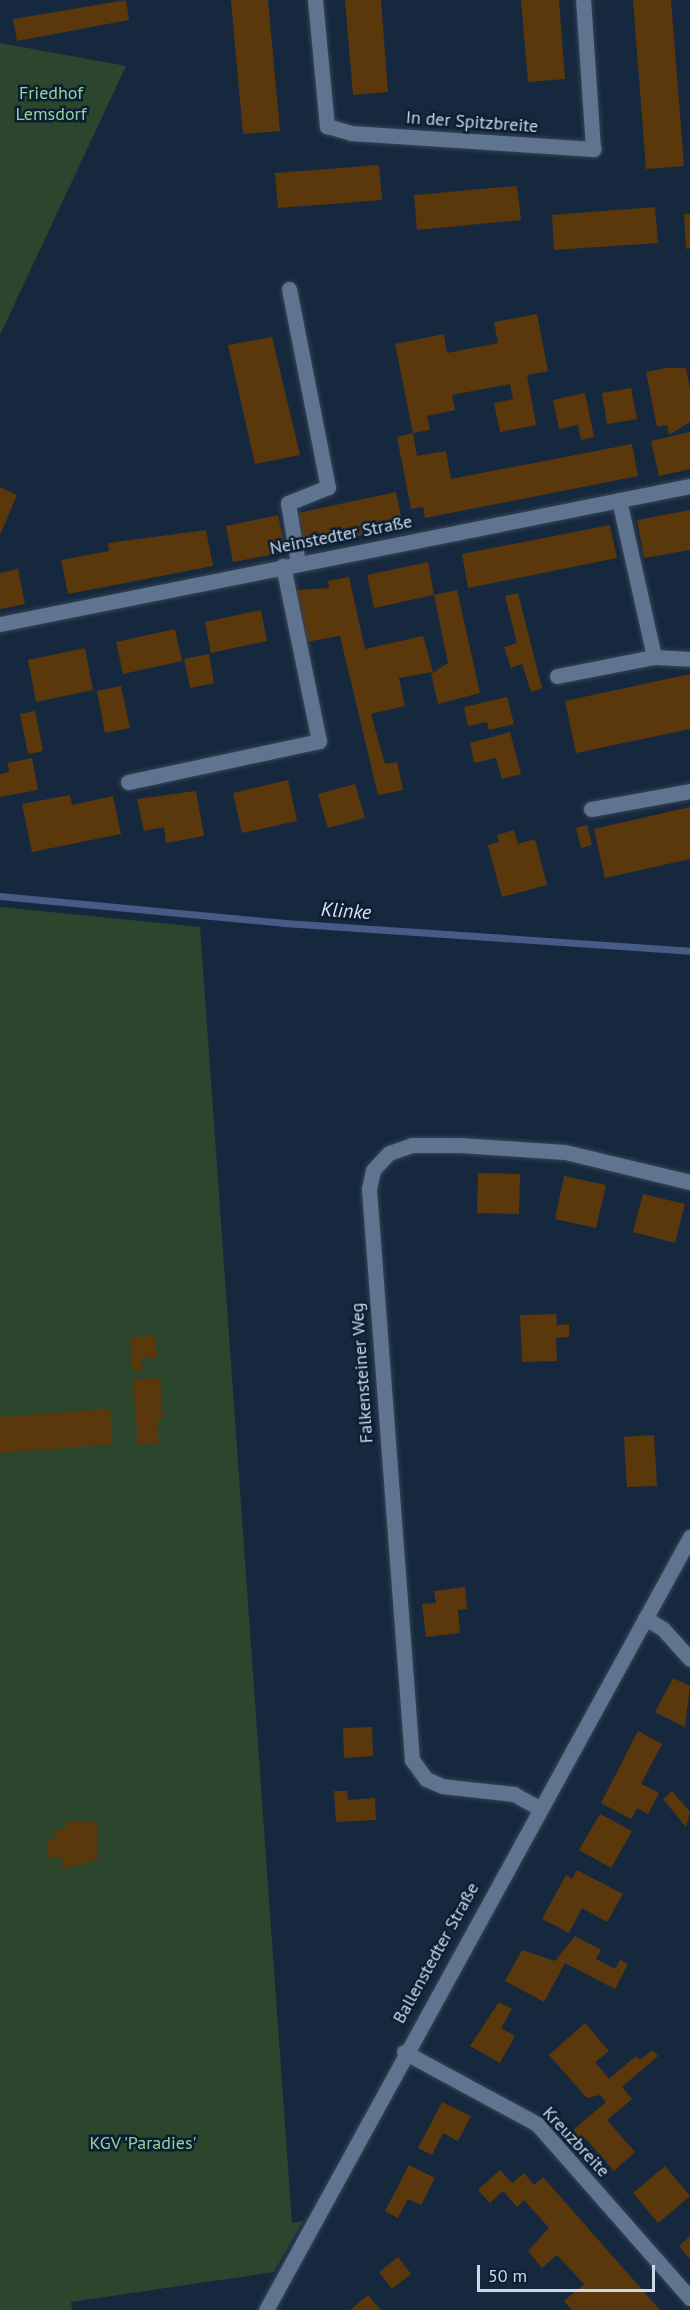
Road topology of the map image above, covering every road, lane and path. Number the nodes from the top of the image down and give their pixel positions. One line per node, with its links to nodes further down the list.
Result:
1 (315, 0): 2 (street, In der Spitzbreite)
2 (583, 0)
3 (289, 289): 6 (street)
4 (690, 486): 5 (street, Neinstedter Straße)
5 (619, 500): 6 (street, Neinstedter Straße); 8 (street)
6 (291, 564): 7 (street, Neinstedter Straße); 11 (street)
7 (0, 624)
8 (654, 657): 9 (street); 10 (street)
9 (690, 659)
10 (557, 676)
11 (128, 782)
12 (690, 791): 13 (street)
13 (591, 809)
14 (690, 1182): 18 (street, Falkensteiner Weg)
15 (690, 1537): 16 (street, Ballenstedter Straße)
16 (645, 1618): 17 (street); 18 (street, Ballenstedter Straße)
17 (690, 1659)
18 (538, 1808): 19 (street, Ballenstedter Straße)
19 (404, 2052): 20 (street, Kreuzbreite); 21 (street, Ballenstedter Straße)
20 (690, 2298)
21 (266, 2310)

